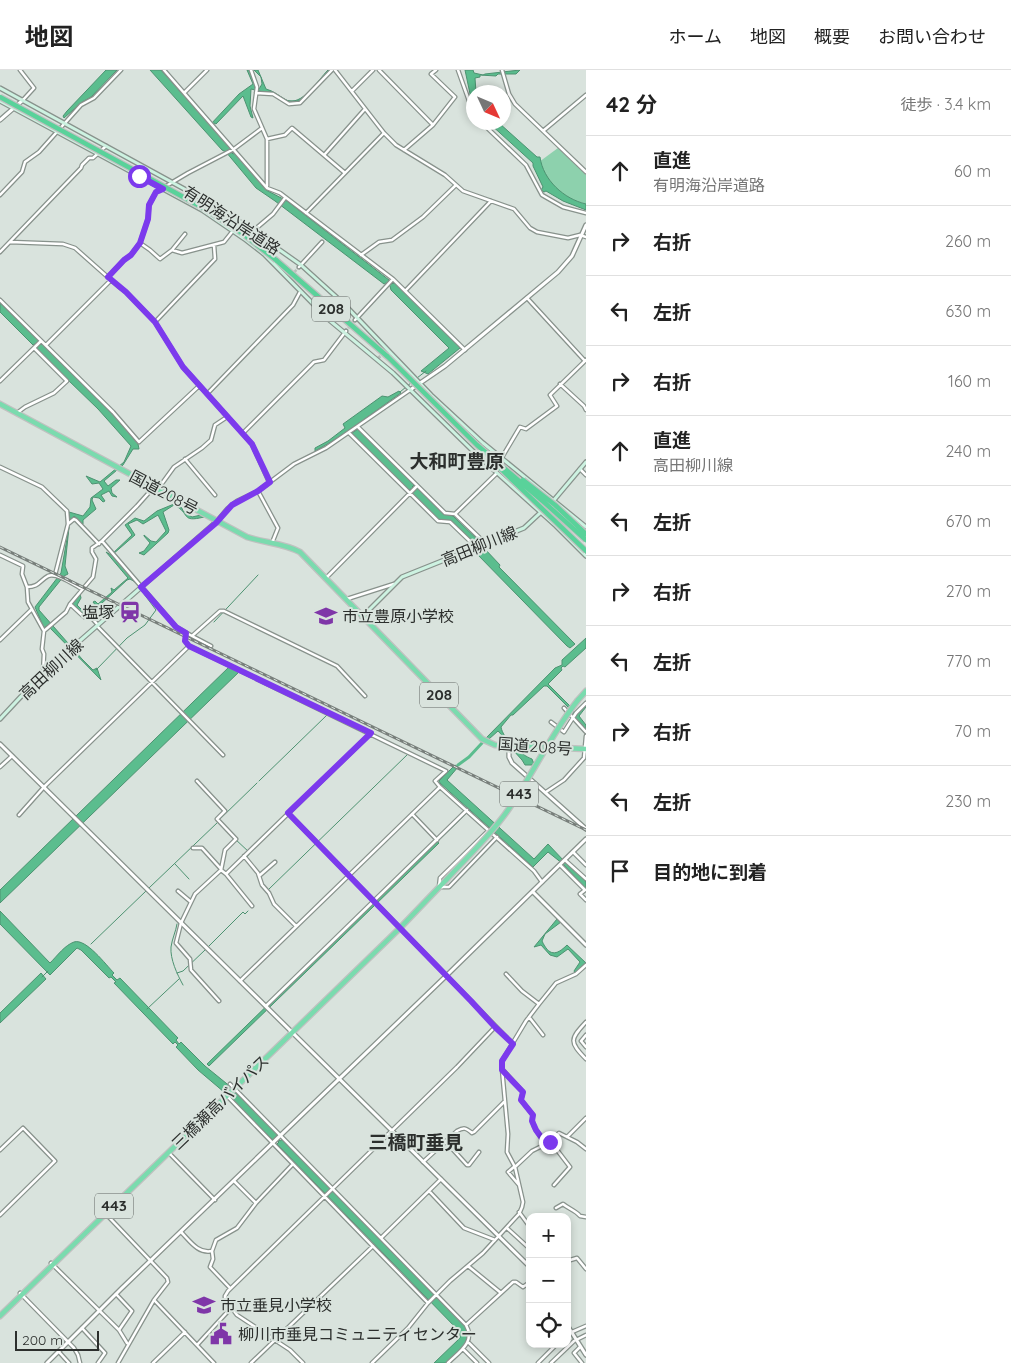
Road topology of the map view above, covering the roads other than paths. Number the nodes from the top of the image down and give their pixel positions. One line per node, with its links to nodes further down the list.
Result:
1 (20, 70): 19 (street)
2 (121, 70): 24 (street)
3 (164, 70): 15 (street)
4 (207, 70): 15 (street)
5 (251, 70): 16 (street)
6 (333, 70): 13 (street); 16 (street)
7 (373, 70): 13 (street)
8 (379, 70): 25 (street)
9 (436, 70): 25 (street)
10 (458, 70): 14 (street)
11 (502, 70): 29 (street)
12 (0, 88): 19 (main road, 有明海沿岸道路)
13 (352, 91): 22 (street)
14 (466, 91)
15 (184, 92): 33 (street)
16 (256, 93): 26 (street)
17 (586, 95): 29 (street)
18 (0, 97): 77 (highway, 208, bridge)
19 (23, 100): 21 (street); 24 (main road, 有明海沿岸道路)
20 (0, 101): 21 (main road, 有明海沿岸道路)
21 (12, 108): 23 (street); 28 (main road, 有明海沿岸道路)
22 (365, 109): 30 (street); 36 (street)
23 (0, 120)
24 (64, 123): 28 (street); 32 (main road, 有明海沿岸道路)
25 (433, 125): 34 (street)
26 (262, 128): 31 (street); 33 (street)
27 (489, 130): 49 (street)
28 (57, 131): 35 (main road, 有明海沿岸道路); 45 (street)
29 (543, 131): 38 (street)
30 (384, 133): 34 (street); 39 (street)
31 (267, 139): 36 (street); 43 (street)
32 (106, 146): 35 (street); 37 (main road, 有明海沿岸道路)
33 (234, 150): 41 (street); 43 (street)
34 (404, 150): 42 (street)
35 (97, 154): 40 (main road, 有明海沿岸道路); 56 (street)
36 (324, 154): 39 (street)
37 (144, 166): 40 (street); 41 (main road, 有明海沿岸道路)
38 (586, 172)
39 (345, 173): 48 (street)
40 (139, 176): 44 (main road, 有明海沿岸道路)
41 (172, 182): 44 (street); 50 (main road, 有明海沿岸道路)
42 (456, 185): 47 (street); 62 (street)
43 (267, 188): 46 (street)
44 (163, 189): 52 (main road, 有明海沿岸道路); 58 (street)
45 (0, 195)
46 (285, 198): 48 (street); 53 (street)
47 (491, 201): 55 (street); 66 (street)
48 (306, 213): 62 (street)
49 (586, 213)
50 (240, 222): 52 (street); 53 (main road, 有明海沿岸道路)
51 (586, 225): 55 (street)
52 (232, 230): 59 (street); 67 (main road, 有明海沿岸道路)
53 (253, 231): 63 (main road, 有明海沿岸道路)
54 (185, 234): 60 (street)
55 (584, 236): 68 (street)
56 (10, 242): 61 (street); 64 (street)
57 (322, 242): 63 (street)
58 (140, 243): 60 (street); 64 (street)
59 (214, 244): 60 (street); 71 (street)
60 (172, 250)
61 (0, 252)
62 (361, 255): 65 (street)
63 (300, 266): 70 (main road, 有明海沿岸道路)
64 (110, 278): 71 (street); 74 (street)
65 (393, 280): 66 (street); 70 (street)
66 (406, 290): 76 (street)
67 (300, 292): 72 (main road, 有明海沿岸道路); 84 (street)
68 (527, 298): 76 (street); 78 (street)
69 (0, 300): 73 (street)
70 (356, 318): 77 (main road, 有明海沿岸道路)
71 (155, 322): 82 (street)
72 (345, 332): 83 (main road, 有明海沿岸道路); 90 (street)
73 (41, 341): 74 (street); 75 (street)
74 (46, 345): 82 (street)
75 (34, 348): 79 (street); 87 (street)
76 (465, 350): 80 (street)
77 (388, 353): 80 (main road, 有明海沿岸道路); 92 (highway, 208, bridge)
78 (586, 361): 81 (street)
79 (0, 381)
80 (421, 384): 83 (street); 94 (main road, 有明海沿岸道路, bridge)
81 (560, 384): 86 (street); 94 (street)
82 (199, 386): 84 (street)
83 (410, 390): 89 (street); 98 (main road, 有明海沿岸道路)
84 (207, 394): 88 (street)
85 (0, 404): 87 (highway, 国道208号 / 208)
86 (586, 410)
87 (17, 413): 102 (highway, 国道208号 / 208)
88 (227, 417): 90 (street); 93 (street)
89 (358, 427): 91 (street); 101 (street)
90 (243, 433): 100 (street)
91 (348, 433): 100 (street); 104 (street)
92 (477, 445): 114 (highway, bridge); 115 (highway, 208, bridge); 119 (highway, bridge)
93 (185, 459): 102 (street); 105 (street)
94 (502, 459): 106 (main road)
95 (586, 462): 97 (main road, 高田柳川線)
96 (0, 467): 111 (street)
97 (580, 470): 99 (street); 106 (main road, 高田柳川線)
98 (496, 473): 107 (main road); 108 (street)
99 (586, 475)
100 (270, 482): 103 (street)
101 (417, 486): 104 (street); 108 (street)
102 (156, 488): 110 (highway, 国道208号 / 208); 116 (street)
103 (258, 491): 110 (street); 117 (street)
104 (410, 493): 118 (street); 123 (street)
105 (215, 494)
106 (554, 500): 107 (main road, 高田柳川線); 112 (main road)
107 (542, 513): 118 (main road, 高田柳川線); 121 (main road)
108 (455, 514): 118 (street)
109 (586, 520): 112 (street)
110 (217, 521): 117 (highway, 国道208号 / 208); 126 (main road, 高田柳川線)
111 (68, 524): 116 (street); 122 (street)
112 (583, 524): 113 (main road)
113 (586, 528)
114 (586, 534)
115 (586, 540)
116 (100, 542): 126 (street); 127 (street)
117 (272, 543): 123 (highway, 国道208号 / 208)
118 (481, 546): 124 (main road, 高田柳川線)
119 (586, 551)
120 (0, 555): 125 (street)
121 (586, 556)
122 (55, 576): 125 (street); 127 (street)
123 (324, 576): 128 (highway, 国道208号 / 208)
124 (396, 583): 128 (street); 131 (main road, 高田柳川線)
125 (27, 587): 130 (street)
126 (141, 587): 132 (main road, 高田柳川線); 134 (street)
127 (82, 589): 129 (street)
128 (345, 600): 131 (highway, 国道208号 / 208)
129 (70, 604): 132 (street); 133 (street)
130 (32, 609): 133 (street); 136 (street)
131 (362, 616): 152 (highway, 国道208号 / 208)
132 (98, 625): 139 (main road, 高田柳川線); 140 (street)
133 (44, 631): 139 (street)
134 (186, 633): 135 (street); 137 (street)
135 (192, 636): 138 (street); 142 (street)
136 (0, 640)
137 (189, 646): 140 (street); 149 (street)
138 (211, 646)
139 (43, 673): 146 (main road, 高田柳川線)
140 (152, 682): 154 (street); 158 (street)
141 (586, 691): 183 (highway, 三橋瀬高バイパス / 443, bridge)
142 (366, 696)
143 (586, 703): 145 (street)
144 (564, 708): 145 (street)
145 (574, 717): 147 (street); 148 (street)
146 (0, 720)
147 (551, 722)
148 (586, 732)
149 (371, 733): 159 (street); 162 (street)
150 (586, 736): 153 (street)
151 (0, 744): 155 (street)
152 (509, 746): 153 (highway, 国道208号 / 208); 160 (street)
153 (585, 749): 160 (street)
154 (223, 755)
155 (12, 756): 156 (street); 158 (street)
156 (0, 767)
157 (197, 782): 177 (street)
158 (44, 787): 163 (street); 190 (street)
159 (440, 787): 161 (street); 164 (street)
160 (546, 792): 165 (street)
161 (467, 810): 166 (street); 169 (street)
162 (288, 813): 172 (street); 179 (street)
163 (19, 814)
164 (412, 814): 169 (street); 179 (street)
165 (586, 828)
166 (489, 829): 167 (street); 183 (street)
167 (497, 838): 182 (street); 183 (street)
168 (586, 838): 171 (street)
169 (437, 840): 187 (street)
170 (193, 848): 177 (street)
171 (573, 852): 173 (street); 176 (street)
172 (244, 856): 178 (street); 180 (street)
173 (565, 860): 175 (street); 181 (street)
174 (275, 862): 180 (street)
175 (561, 864): 182 (street); 186 (street)
176 (586, 865)
177 (221, 869): 178 (street); 188 (street)
178 (226, 874): 189 (street)
179 (348, 875): 187 (street); 191 (street)
180 (260, 876): 191 (street)
181 (586, 879)
182 (542, 882): 185 (street)
183 (439, 887): 192 (highway, 三橋瀬高バイパス / 443)
184 (178, 891): 188 (street)
185 (532, 892): 193 (street); 196 (street)
186 (586, 900)
187 (373, 901): 192 (street); 200 (street)
188 (191, 902): 190 (street)
189 (252, 906)
190 (181, 923): 197 (street); 198 (street)
191 (296, 926): 197 (street)
192 (399, 926): 196 (street); 204 (highway, 三橋瀬高バイパス / 443)
193 (586, 945)
194 (586, 965): 199 (street)
195 (506, 974): 199 (street)
196 (446, 976): 203 (street); 211 (street)
197 (240, 981): 200 (street)
198 (219, 1001)
199 (539, 1004): 201 (street)
200 (267, 1007): 204 (street)
201 (530, 1017): 206 (street); 207 (street)
202 (586, 1022): 209 (street)
203 (495, 1027): 207 (street); 216 (street)
204 (291, 1031): 211 (street); 212 (highway, 三橋瀬高バイパス / 443)
205 (586, 1034): 208 (street)
206 (543, 1035)
207 (513, 1044): 210 (street)
208 (586, 1047)
209 (586, 1059)
210 (502, 1070): 214 (street); 221 (street)
211 (340, 1079): 216 (street); 217 (street)
212 (233, 1087): 213 (highway, 三橋瀬高バイパス / 443); 217 (street)
213 (226, 1095): 219 (street); 225 (highway, 三橋瀬高バイパス / 443); 240 (highway, 三橋瀬高バイパス / 443)
214 (504, 1102): 220 (street); 228 (street)
215 (586, 1118): 218 (street)
216 (391, 1130): 226 (street); 233 (street)
217 (280, 1136): 219 (street); 233 (street)
218 (567, 1137): 221 (street); 222 (street)
219 (274, 1142): 227 (street); 230 (street)
220 (446, 1142): 224 (street); 226 (street)
221 (547, 1143): 228 (street); 231 (street)
222 (586, 1149)
223 (0, 1150): 241 (street)
224 (479, 1152)
225 (169, 1153): 236 (street); 240 (highway, 三橋瀬高バイパス / 443)
226 (423, 1162): 229 (street)
227 (293, 1164): 235 (street); 237 (street)
228 (515, 1166): 232 (street); 232 (street)
229 (441, 1180): 234 (street); 247 (street)
230 (234, 1181): 236 (street); 237 (street)
231 (554, 1185)
232 (520, 1186): 239 (street)
233 (330, 1190): 235 (street); 246 (street)
234 (429, 1192): 246 (street); 247 (street)
235 (324, 1196): 249 (street); 258 (street)
236 (214, 1200): 245 (street)
237 (256, 1203): 250 (street)
238 (556, 1208): 242 (street)
239 (519, 1212): 243 (street); 244 (street)
240 (105, 1213): 252 (street); 254 (highway, 三橋瀬高バイパス / 443)
241 (0, 1215)
242 (586, 1217)
243 (526, 1222)
244 (506, 1227): 247 (street); 248 (street)
245 (181, 1232): 250 (street); 252 (street)
246 (381, 1238): 262 (street)
247 (497, 1238): 253 (street); 255 (street)
248 (526, 1245)
249 (373, 1246): 264 (street); 276 (street)
250 (212, 1251): 258 (street)
251 (571, 1259): 256 (street)
252 (150, 1261): 261 (street); 263 (street)
253 (526, 1263)
254 (52, 1264): 260 (highway, 三橋瀬高バイパス / 443); 266 (street)
255 (468, 1266): 259 (street); 262 (street)
256 (586, 1269)
257 (526, 1285): 259 (street)
258 (230, 1288): 265 (street)
259 (501, 1293): 268 (street)
260 (21, 1294): 267 (highway, 三橋瀬高バイパス / 443); 277 (street)
261 (116, 1294): 266 (street); 271 (street)
262 (435, 1295): 264 (street); 268 (street)
263 (154, 1300): 272 (street); 279 (street)
264 (429, 1302): 295 (street)
265 (231, 1308): 276 (street); 280 (street)
266 (99, 1311): 270 (street); 271 (street)
267 (0, 1314)
268 (466, 1325): 278 (street)
269 (586, 1326): 273 (street)
270 (82, 1328): 277 (street); 289 (street)
271 (119, 1330): 279 (street)
272 (185, 1332): 280 (street); 291 (street)
273 (572, 1333): 275 (street)
274 (586, 1335): 275 (street)
275 (576, 1339): 281 (street); 300 (street)
276 (276, 1340): 293 (street); 294 (street)
277 (68, 1342): 284 (street); 288 (street)
278 (469, 1343): 283 (street); 298 (street)
279 (128, 1344): 290 (street)
280 (198, 1345): 292 (street)
281 (580, 1347): 285 (street); 301 (street)
282 (553, 1348): 299 (street)
283 (463, 1349): 296 (street); 297 (street)
284 (59, 1352): 286 (street); 287 (street)
285 (586, 1355)
286 (47, 1363)
287 (69, 1363)
288 (80, 1363)
289 (98, 1363)
290 (118, 1363)
291 (153, 1363)
292 (214, 1363)
293 (251, 1363)
294 (303, 1363)
295 (372, 1363)
296 (448, 1363)
297 (477, 1363)
298 (488, 1363)
299 (538, 1363)
300 (551, 1363)
301 (582, 1363)

